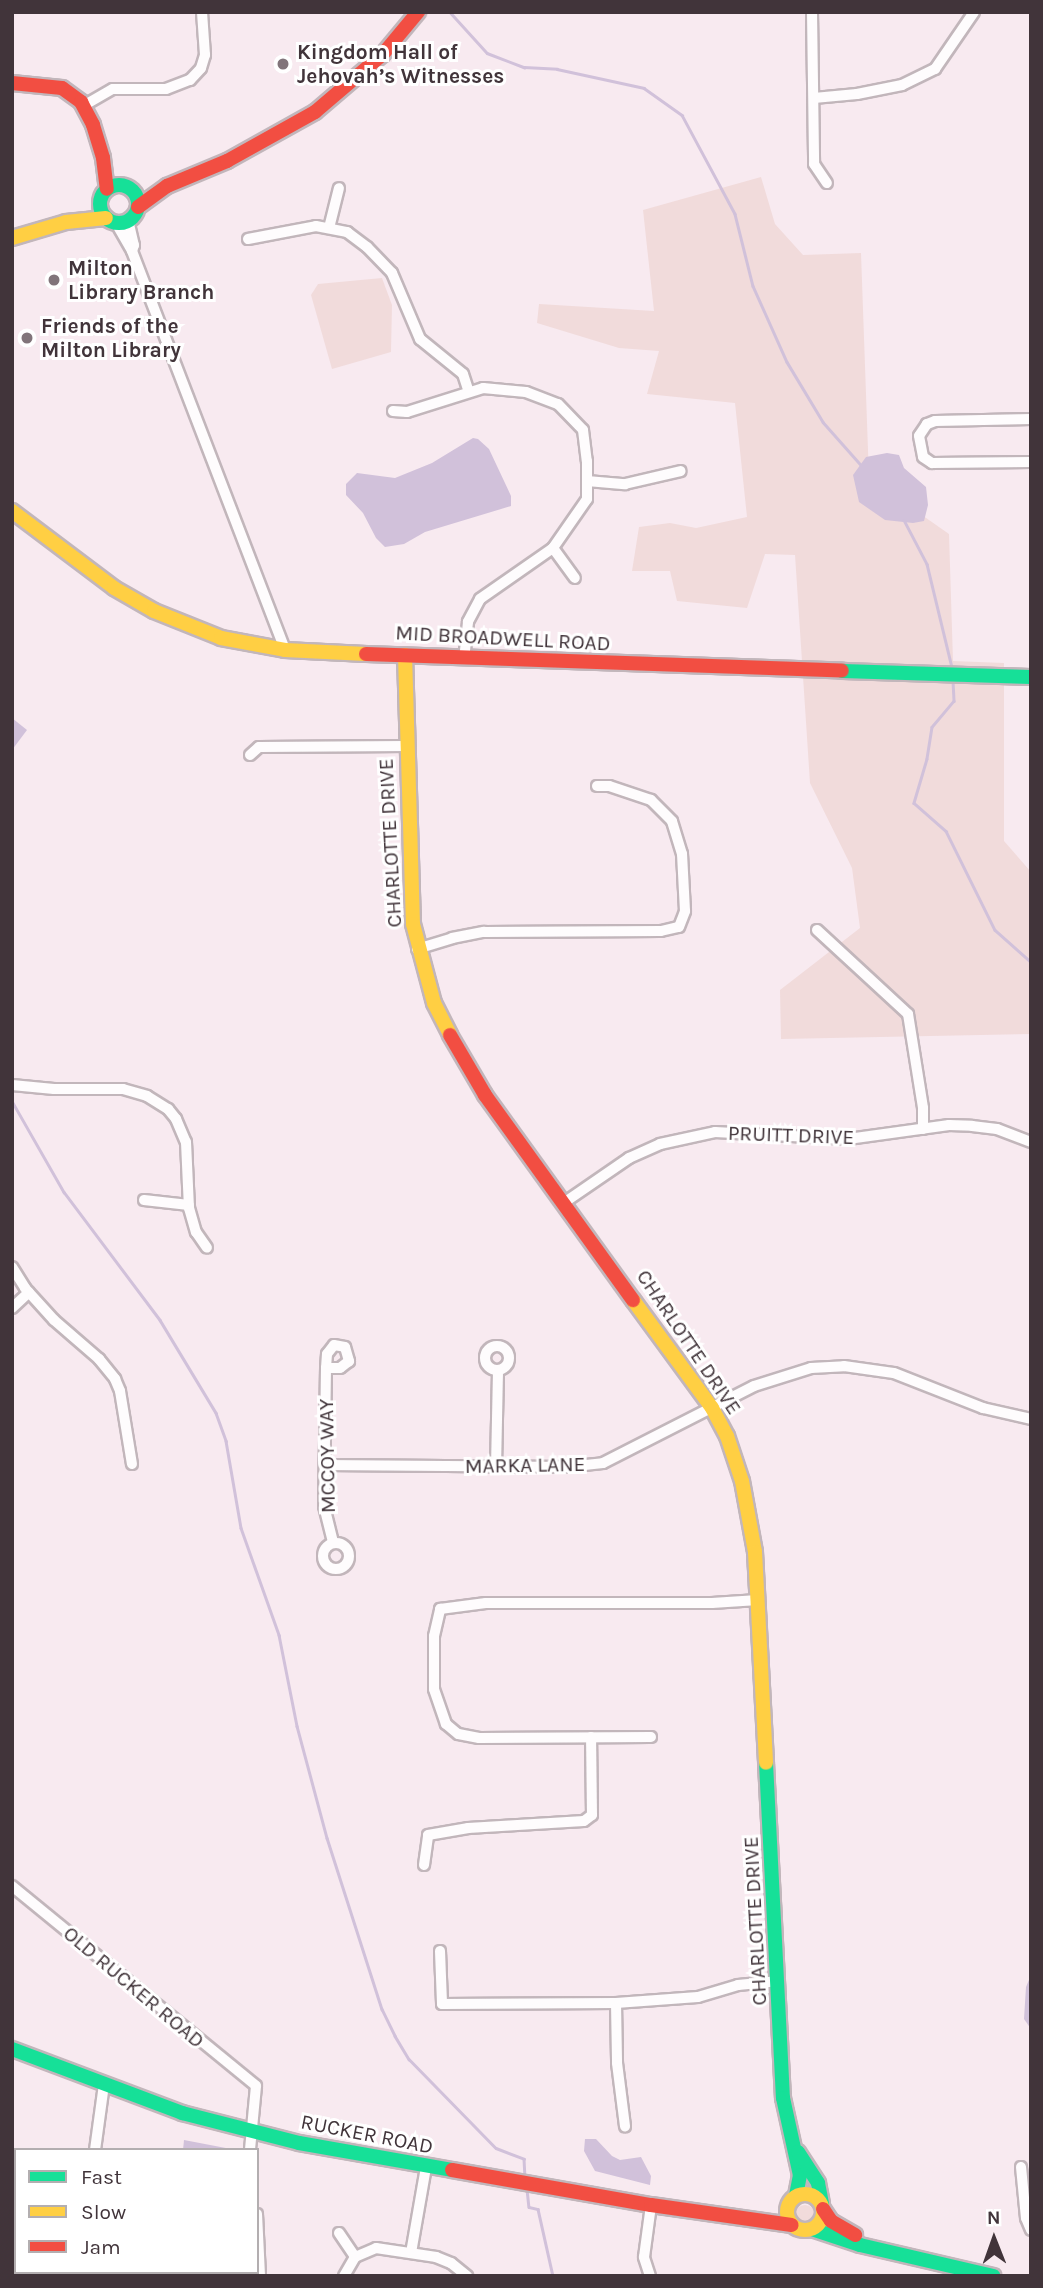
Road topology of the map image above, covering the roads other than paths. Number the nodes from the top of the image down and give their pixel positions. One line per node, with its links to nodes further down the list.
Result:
1 (202, 12): 7 (street)
2 (418, 12): 9 (street)
3 (812, 12): 6 (street)
4 (974, 12): 6 (street)
5 (12, 83): 7 (street)
6 (814, 98): 8 (street)
7 (83, 106): 11 (street)
8 (827, 183)
9 (167, 186): 11 (street); 12 (street)
10 (339, 188): 15 (street)
11 (115, 191): 12 (street); 13 (street); 14 (street)
12 (135, 213): 13 (street); 18 (street)
13 (111, 221): 14 (street); 18 (street)
14 (66, 222): 16 (street)
15 (330, 229): 17 (street); 19 (street)
16 (12, 238)
17 (248, 239)
18 (132, 251): 28 (street)
19 (469, 392): 20 (street); 24 (street)
20 (393, 411)
21 (1031, 419): 22 (street)
22 (1031, 461)
23 (681, 471): 24 (street)
24 (587, 481): 26 (street)
25 (12, 511): 28 (street, MID BROADWELL ROAD)
26 (553, 548): 27 (street); 30 (street)
27 (575, 578)
28 (285, 650): 29 (street, MID BROADWELL ROAD)
29 (405, 655): 30 (street, MID BROADWELL ROAD); 32 (street, CHARLOTTE DRIVE)
30 (464, 658): 31 (street, MID BROADWELL ROAD)
31 (1031, 677)
32 (407, 746): 33 (street); 36 (street, CHARLOTTE DRIVE)
33 (250, 755)
34 (597, 786): 36 (street)
35 (817, 930): 38 (street)
36 (417, 949): 41 (street, CHARLOTTE DRIVE)
37 (12, 1085): 42 (street)
38 (923, 1129): 39 (street, PRUITT DRIVE); 41 (street, PRUITT DRIVE)
39 (1031, 1142)
40 (144, 1200): 42 (street)
41 (565, 1202): 49 (street, CHARLOTTE DRIVE)
42 (189, 1205): 43 (street)
43 (207, 1248)
44 (12, 1267): 45 (street)
45 (29, 1292): 46 (street); 51 (street)
46 (12, 1308)
47 (326, 1368): 52 (street, MCCOY WAY)
48 (498, 1370): 53 (street)
49 (712, 1408): 50 (street, MARKA LANE); 53 (street, MARKA LANE); 55 (street, CHARLOTTE DRIVE)
50 (1031, 1419)
51 (132, 1464)
52 (325, 1465): 53 (street, MARKA LANE); 54 (street, MCCOY WAY)
53 (496, 1466)
54 (333, 1543)
55 (758, 1600): 56 (street); 61 (street, CHARLOTTE DRIVE)
56 (591, 1737): 57 (street); 58 (street)
57 (651, 1737)
58 (424, 1865)
59 (12, 1886): 66 (street, OLD RUCKER ROAD)
60 (440, 1951): 62 (street)
61 (779, 1981): 62 (street); 69 (street, CHARLOTTE DRIVE)
62 (616, 2003): 65 (street)
63 (12, 2049): 64 (street, RUCKER ROAD)
64 (104, 2084): 66 (street, RUCKER ROAD); 67 (street)
65 (625, 2126)
66 (253, 2133): 68 (street); 70 (street, RUCKER ROAD)
67 (95, 2148)
68 (250, 2148)
69 (795, 2148): 72 (street, CHARLOTTE DRIVE); 74 (street, CHARLOTTE DRIVE)
70 (426, 2166): 73 (street, RUCKER ROAD); 81 (street)
71 (1021, 2166): 78 (street)
72 (794, 2198): 74 (street); 75 (street, RUCKER ROAD); 76 (street)
73 (651, 2205): 75 (street, RUCKER ROAD); 88 (street)
74 (822, 2207): 77 (street); 80 (street)
75 (726, 2216): 76 (street, RUCKER ROAD)
76 (792, 2225): 77 (street)
77 (812, 2229): 80 (street)
78 (1031, 2230)
79 (339, 2233): 83 (street)
80 (875, 2246): 84 (street)
81 (411, 2253): 83 (street); 87 (street)
82 (259, 2255): 85 (street)
83 (355, 2257): 86 (street)
84 (961, 2272): 89 (street)
85 (260, 2276)
86 (344, 2276)
87 (467, 2276)
88 (650, 2276)
89 (993, 2276)

